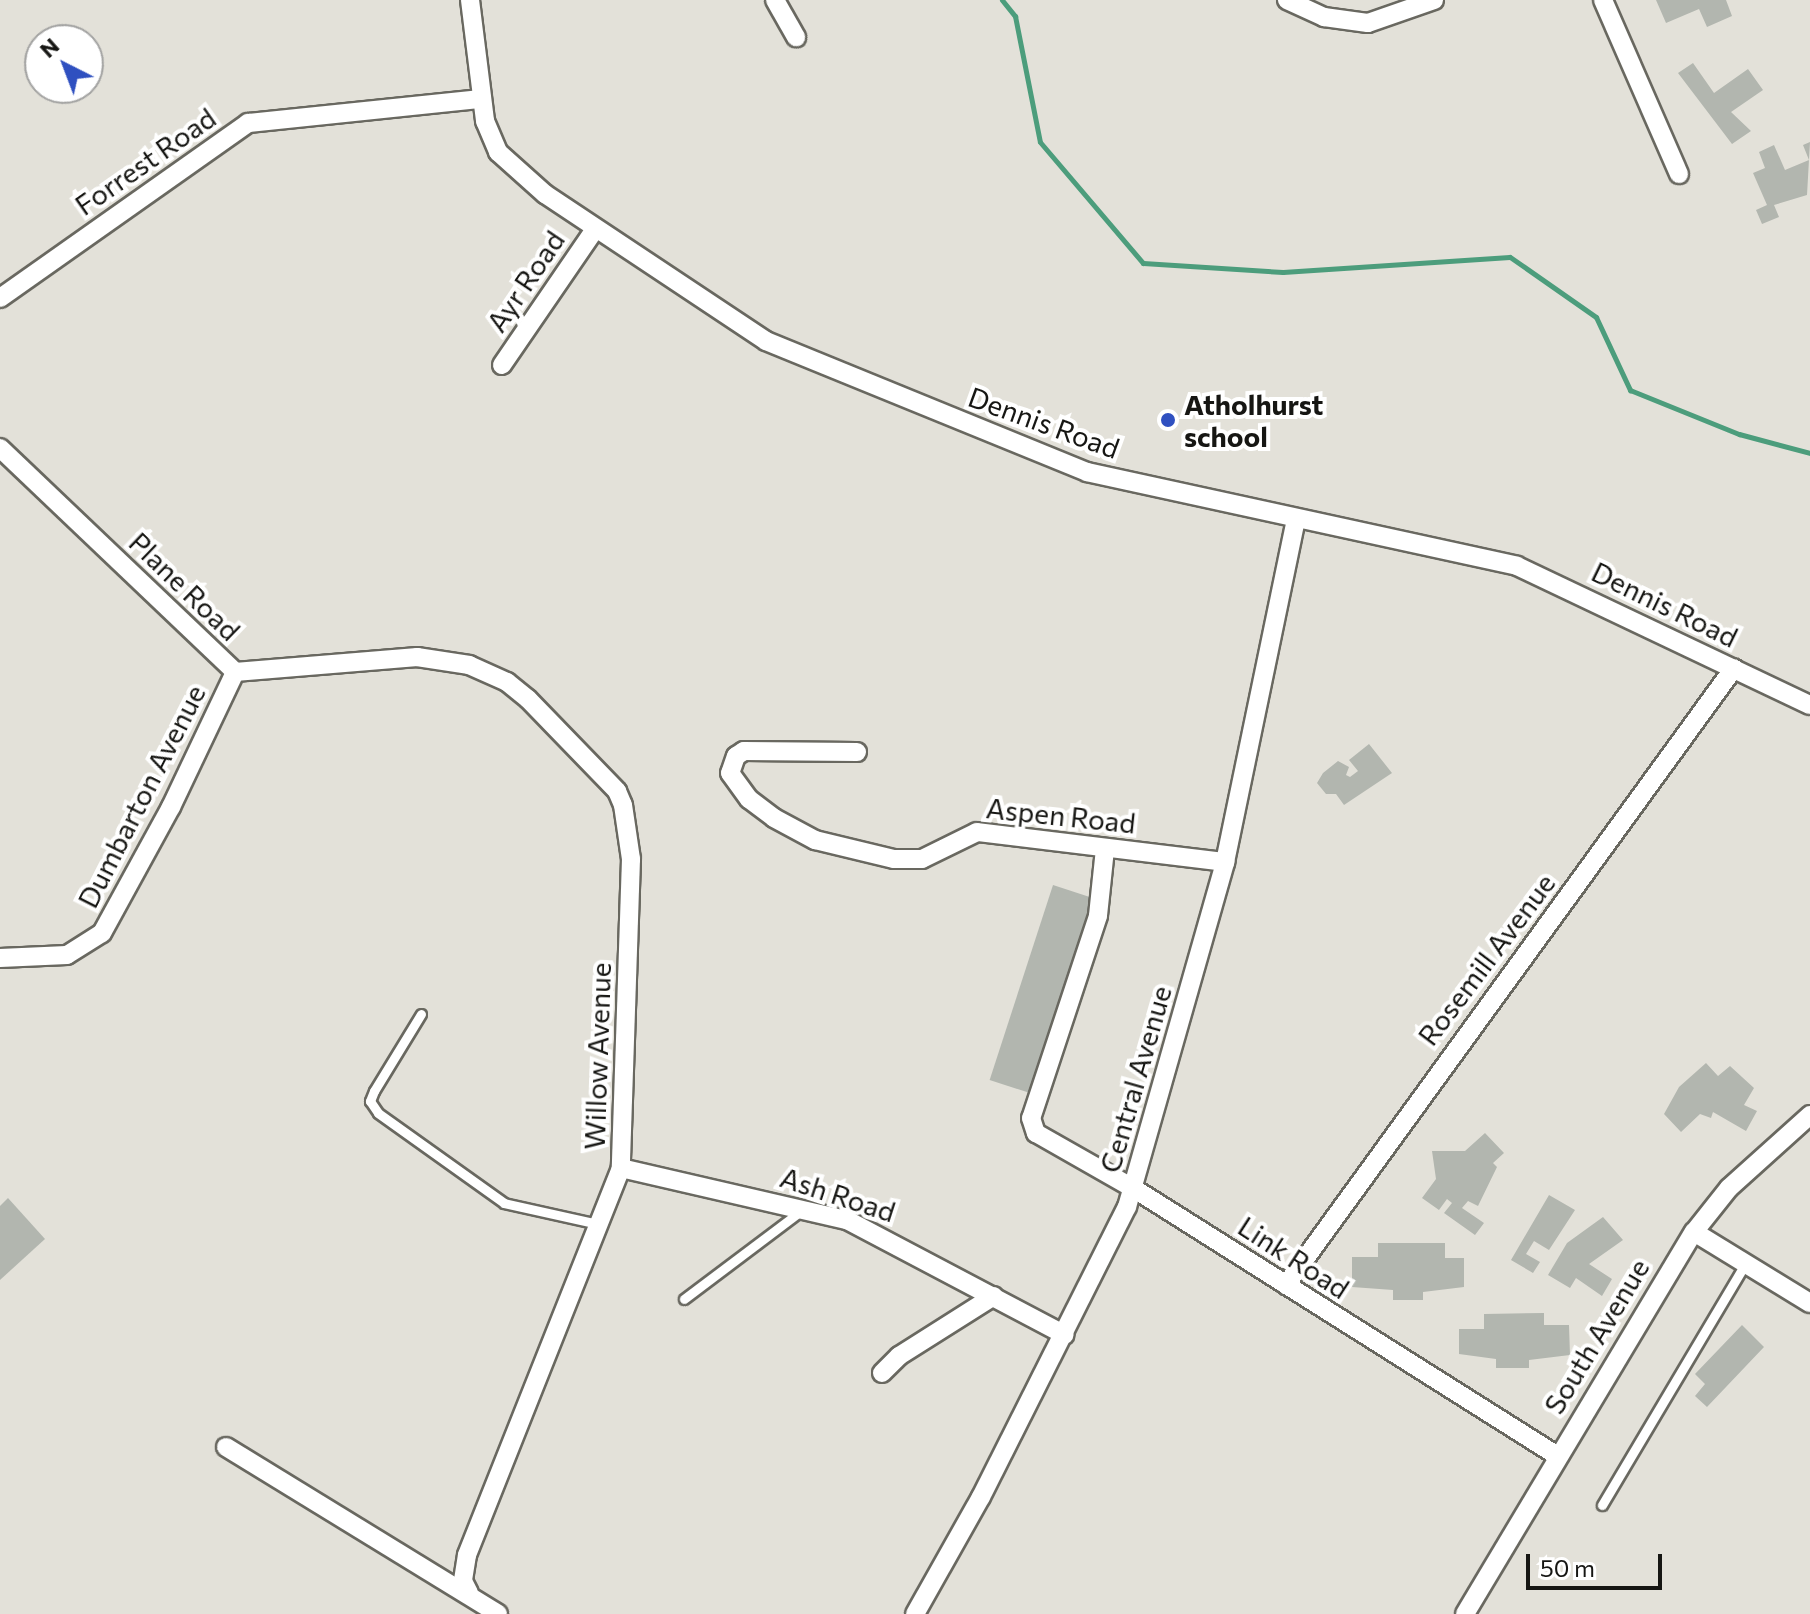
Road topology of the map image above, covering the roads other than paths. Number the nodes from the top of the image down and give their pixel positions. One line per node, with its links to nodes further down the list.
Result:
1 (470, 0): 7 (street, Dennis Road)
2 (775, 0): 6 (street)
3 (1287, 0): 4 (street)
4 (1434, 0)
5 (1603, 0): 8 (street)
6 (796, 37)
7 (482, 99): 9 (street, Dennis Road); 10 (street, Forrest Road)
8 (1679, 174)
9 (595, 229): 11 (street, Ayr Road); 13 (street, Dennis Road)
10 (0, 298)
11 (502, 365)
12 (0, 448): 15 (street, Plane Road)
13 (1296, 518): 14 (street, Dennis Road); 20 (street, Central Avenue)
14 (1734, 668): 17 (street, Dennis Road); 30 (street, Rosemill Avenue)
15 (235, 672): 16 (street, Plane Road); 21 (street, Dumbarton Avenue)
16 (507, 682): 24 (street, Willow Avenue)
17 (1810, 705)
18 (857, 752): 19 (street, Aspen Road)
19 (1105, 849): 20 (street, Aspen Road); 25 (street, Link Road)
20 (1225, 862): 25 (street, Central Avenue)
21 (0, 958)
22 (421, 1014): 27 (lane)
23 (1810, 1115): 28 (street, South Avenue)
24 (621, 1168): 26 (street, Ash Road); 27 (street, Willow Avenue)
25 (1133, 1188): 30 (street, Link Road); 34 (street, Central Avenue)
26 (805, 1207): 31 (street, Ash Road); 32 (lane)
27 (598, 1224): 39 (street, Willow Avenue)
28 (1694, 1232): 29 (street); 37 (street, South Avenue)
29 (1746, 1262): 33 (street); 38 (lane)
30 (1286, 1285): 37 (street, Link Road)
31 (994, 1296): 34 (street, Ash Road); 35 (street)
32 (684, 1299)
33 (1810, 1303)
34 (1065, 1335): 41 (street, Central Avenue)
35 (882, 1373)
36 (226, 1447): 39 (street)
37 (1556, 1455): 42 (street, South Avenue)
38 (1602, 1505)
39 (469, 1593): 40 (street)
40 (498, 1614)
41 (915, 1614)
42 (1465, 1614)

